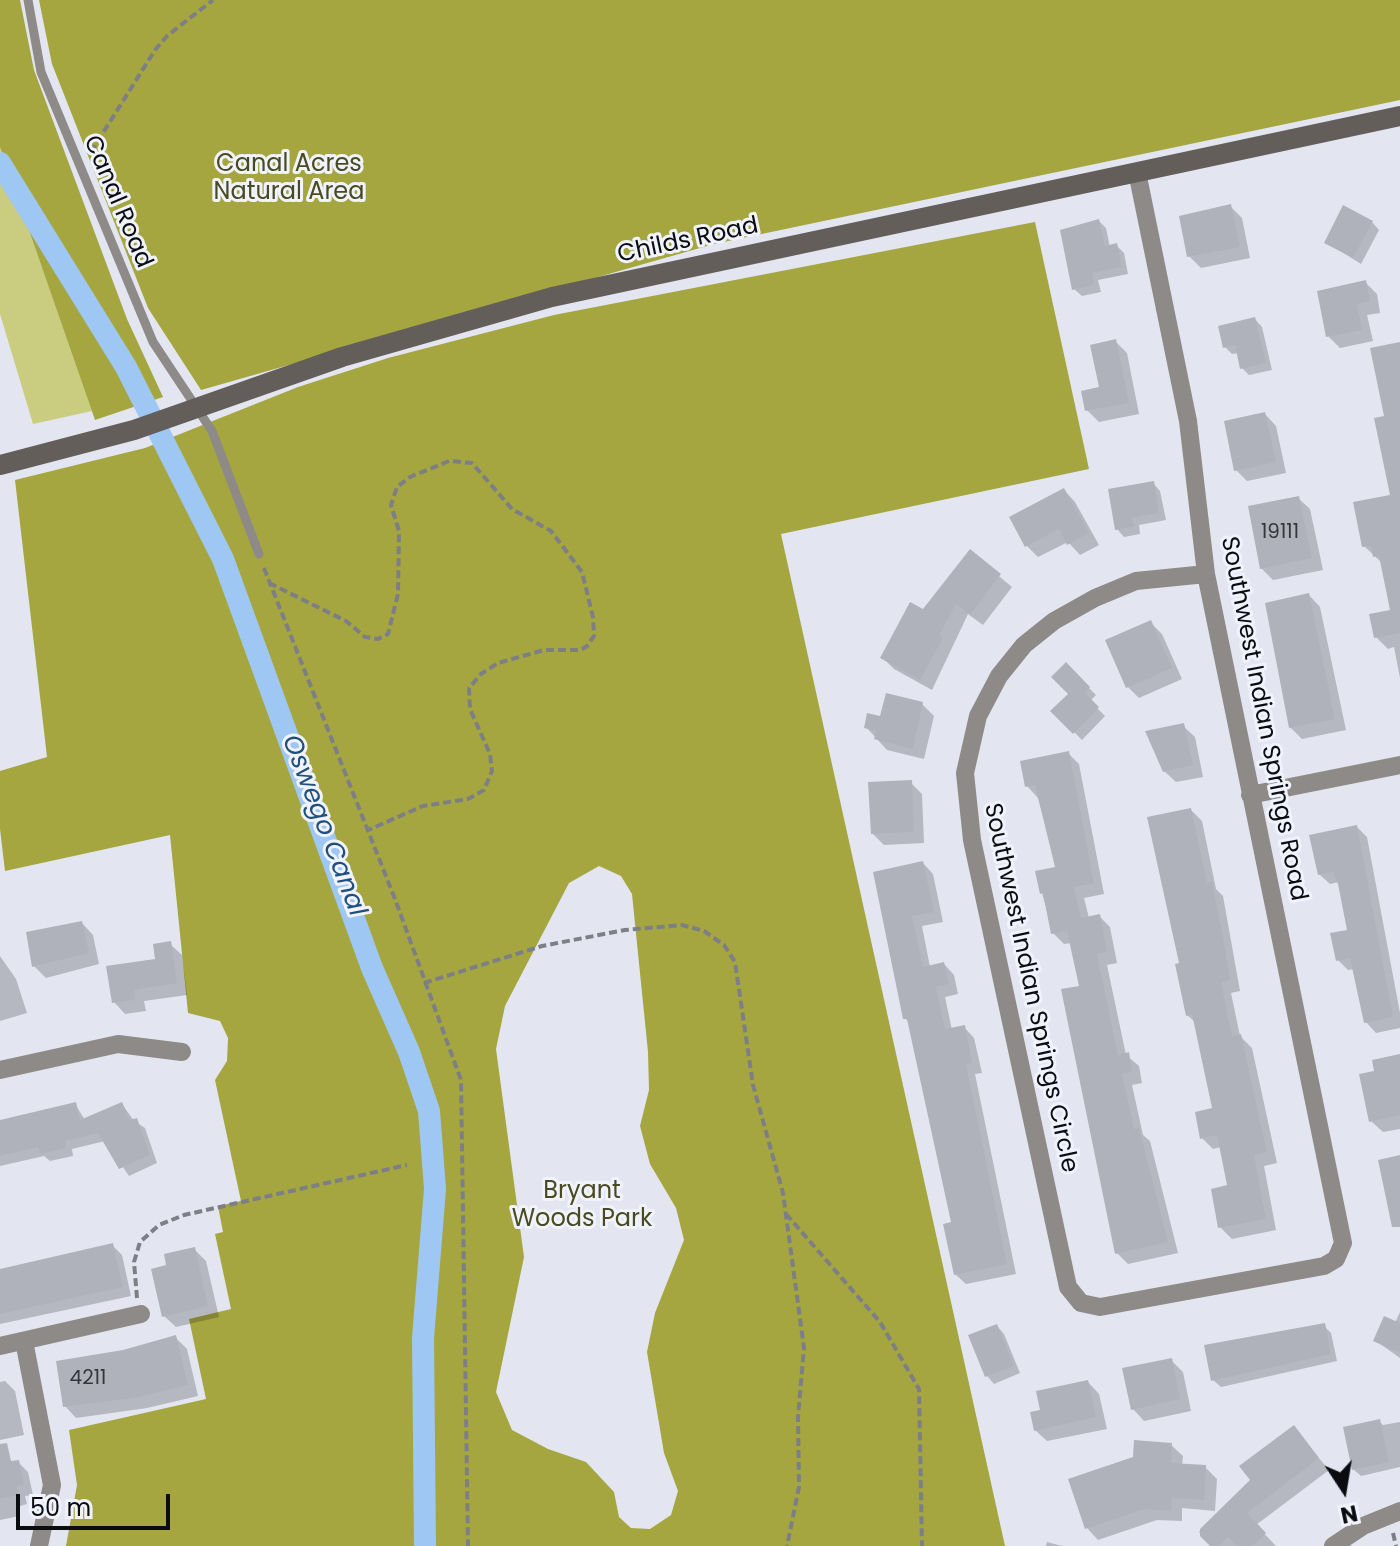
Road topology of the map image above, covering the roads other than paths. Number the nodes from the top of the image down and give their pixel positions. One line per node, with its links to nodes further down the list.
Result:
1 (28, 0): 4 (lane, Canal Road)
2 (1400, 116): 3 (street, Childs Road)
3 (1137, 172): 4 (street, Childs Road); 7 (street, Southwest Indian Springs Road)
4 (186, 412): 5 (street, Childs Road); 6 (lane, Canal Road)
5 (0, 465)
6 (259, 554)
7 (1206, 574): 9 (street, Southwest Indian Springs Road); 12 (street, Southwest Indian Springs Circle)
8 (1400, 765): 9 (street)
9 (1250, 795): 12 (street, Southwest Indian Springs Road)
10 (182, 1052): 11 (street)
11 (0, 1070)
12 (1324, 1266)
13 (141, 1314): 14 (street)
14 (24, 1341): 15 (street); 17 (street)
15 (0, 1346)
16 (1400, 1511): 18 (street)
17 (39, 1546)
18 (1333, 1546)

